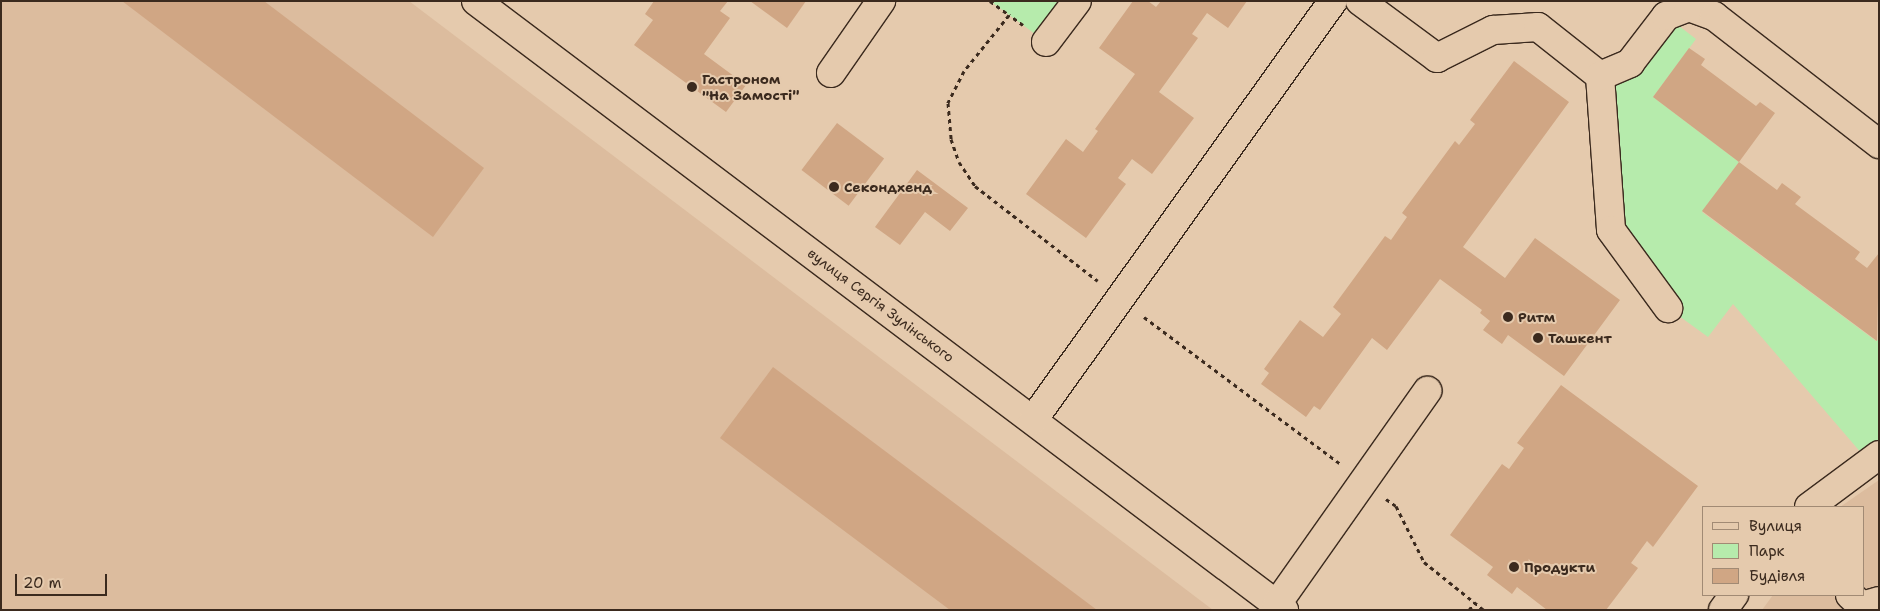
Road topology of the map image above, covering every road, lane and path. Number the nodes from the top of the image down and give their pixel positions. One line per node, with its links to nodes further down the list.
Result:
1 (476, 1): 15 (street, вулиця Сергія Зулінського)
2 (881, 1): 9 (street)
3 (990, 1): 7 (path)
4 (1077, 1): 8 (street)
5 (1332, 1): 12 (street)
6 (1360, 1): 10 (street)
7 (1009, 15): 8 (path); 12 (path)
8 (1046, 42)
9 (831, 73)
10 (1600, 76): 11 (street); 13 (street)
11 (1879, 144)
12 (1121, 299): 15 (street); 17 (path)
13 (1668, 308)
14 (1427, 390): 17 (street)
15 (1034, 420): 23 (street, вулиця Сергія Зулінського)
16 (1879, 455): 18 (street)
17 (1363, 482): 22 (path); 23 (street)
18 (1810, 506)
19 (1733, 596): 26 (street)
20 (1851, 596): 21 (street)
21 (1879, 601)
22 (1474, 602): 24 (path); 25 (path)
23 (1280, 607)
24 (1469, 610)
25 (1484, 610)
26 (1723, 610)

